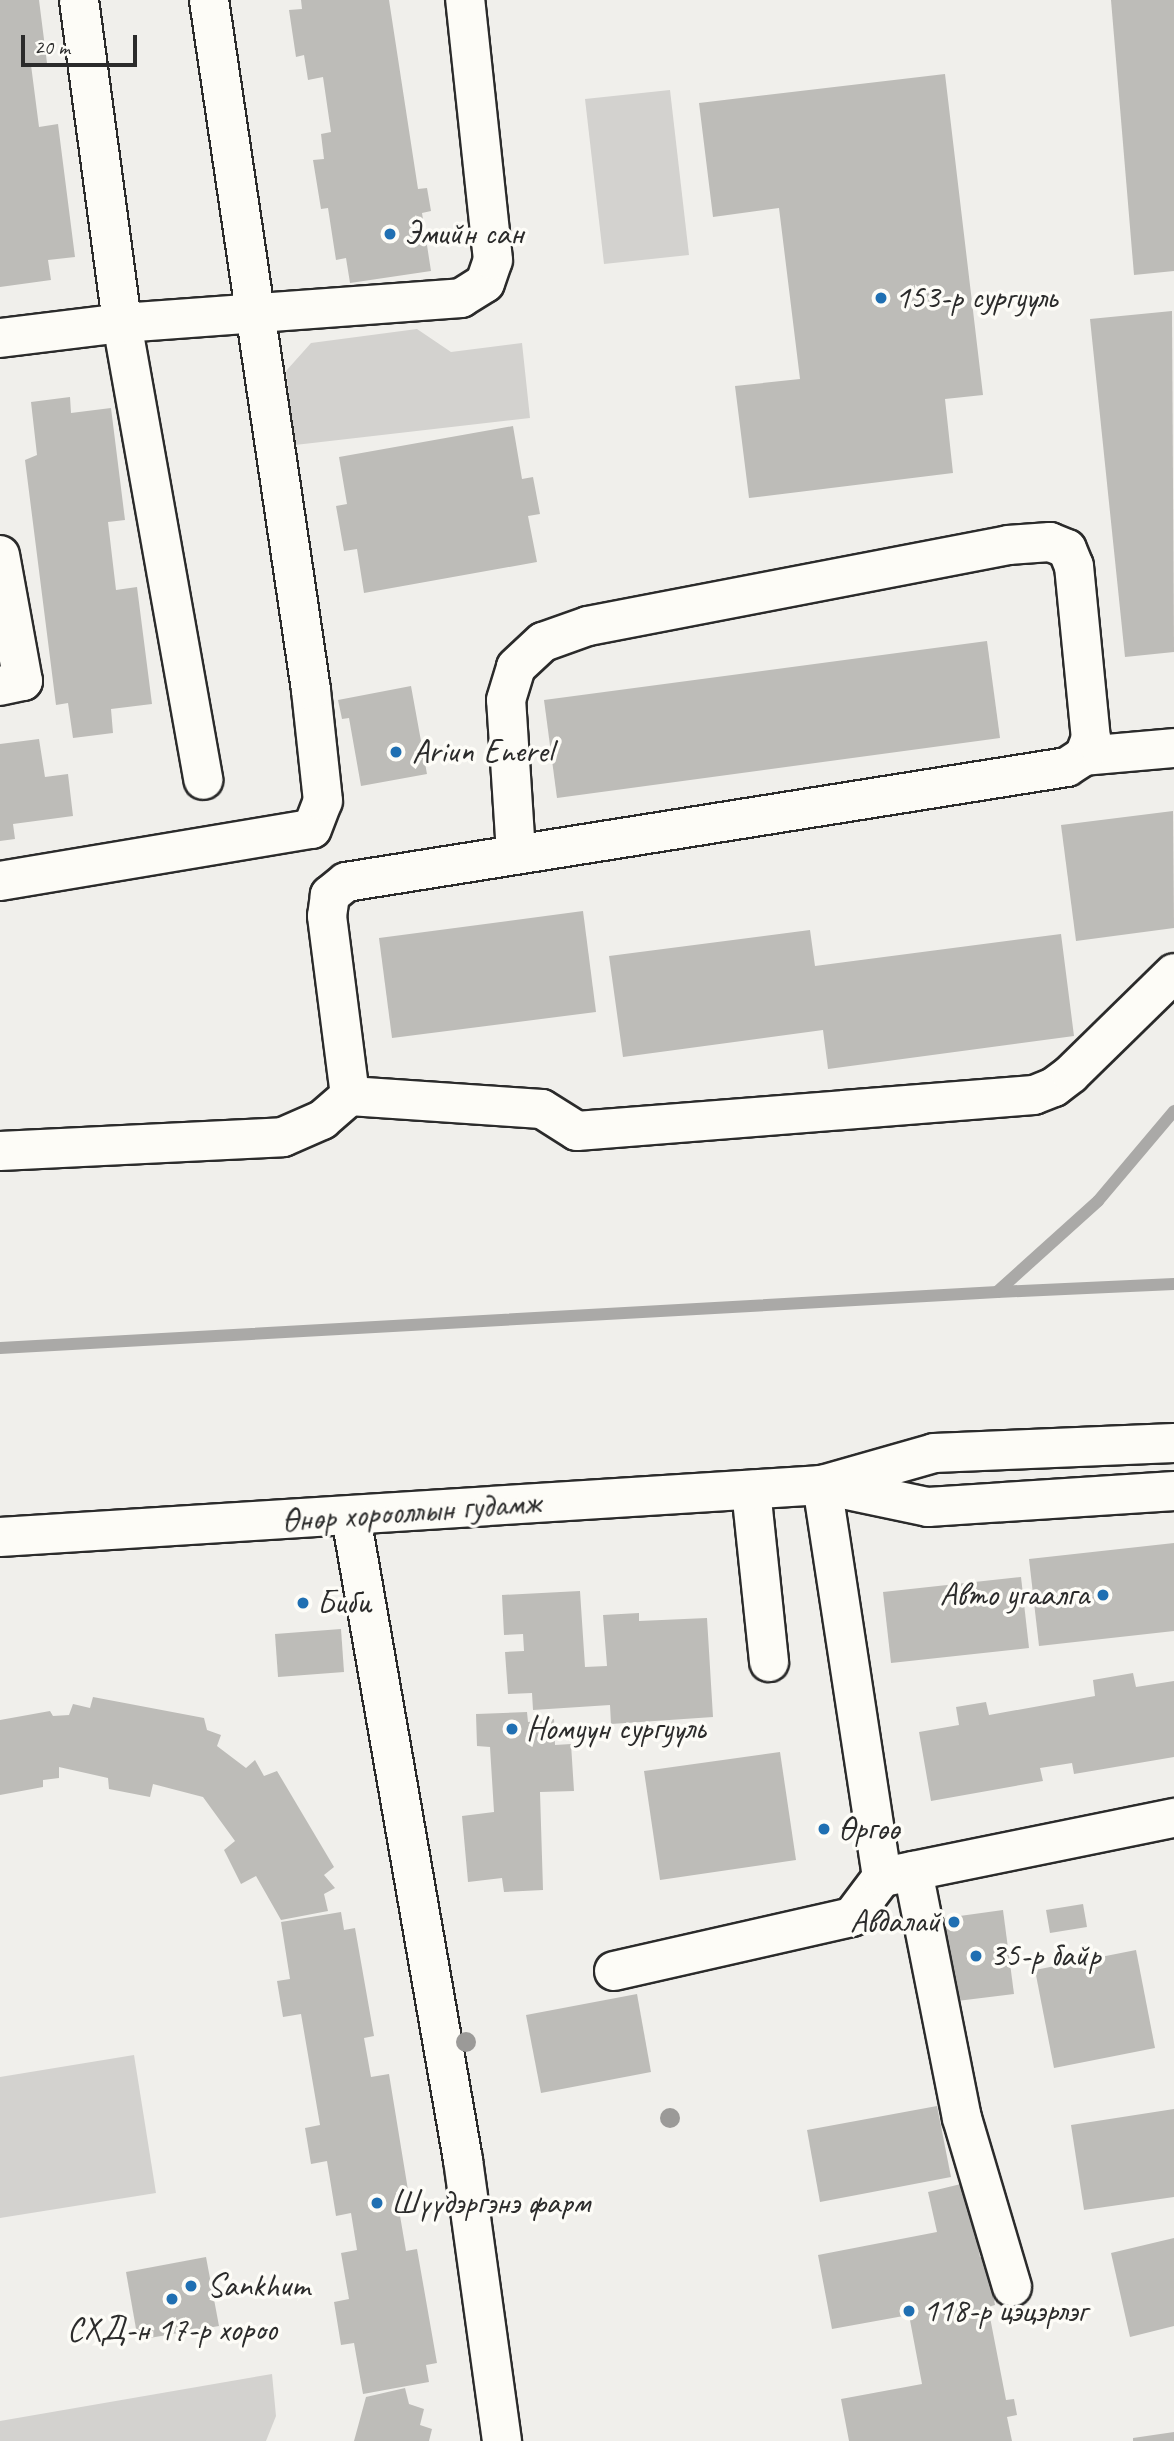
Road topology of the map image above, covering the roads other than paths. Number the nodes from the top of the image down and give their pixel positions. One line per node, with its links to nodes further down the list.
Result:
1 (79, 0): 5 (street)
2 (209, 0): 4 (street)
3 (465, 0): 4 (street)
4 (252, 313): 5 (street); 13 (street)
5 (122, 323): 6 (street); 11 (street)
6 (0, 338)
7 (0, 555): 8 (street)
8 (0, 686)
9 (1174, 748): 10 (street)
10 (1084, 756): 12 (street); 12 (street)
11 (203, 780)
12 (516, 853): 15 (street)
13 (0, 881)
14 (1174, 973): 15 (street)
15 (350, 1096): 16 (street)
16 (0, 1151)
17 (1174, 1443): 18 (street, Өнөр хорооллын гудамж)
18 (822, 1485): 19 (street, Өнөр хорооллын гудамж); 20 (street, Өнөр хорооллын гудамж); 25 (street)
19 (751, 1490): 21 (street, Өнөр хорооллын гудамж); 23 (street)
20 (1174, 1491)
21 (351, 1517): 22 (street, Өнөр хорооллын гудамж); 28 (street)
22 (0, 1537)
23 (769, 1662)
24 (1174, 1818): 25 (street)
25 (897, 1874): 26 (street); 27 (street)
26 (614, 1971)
27 (1012, 2287)
28 (502, 2441)

